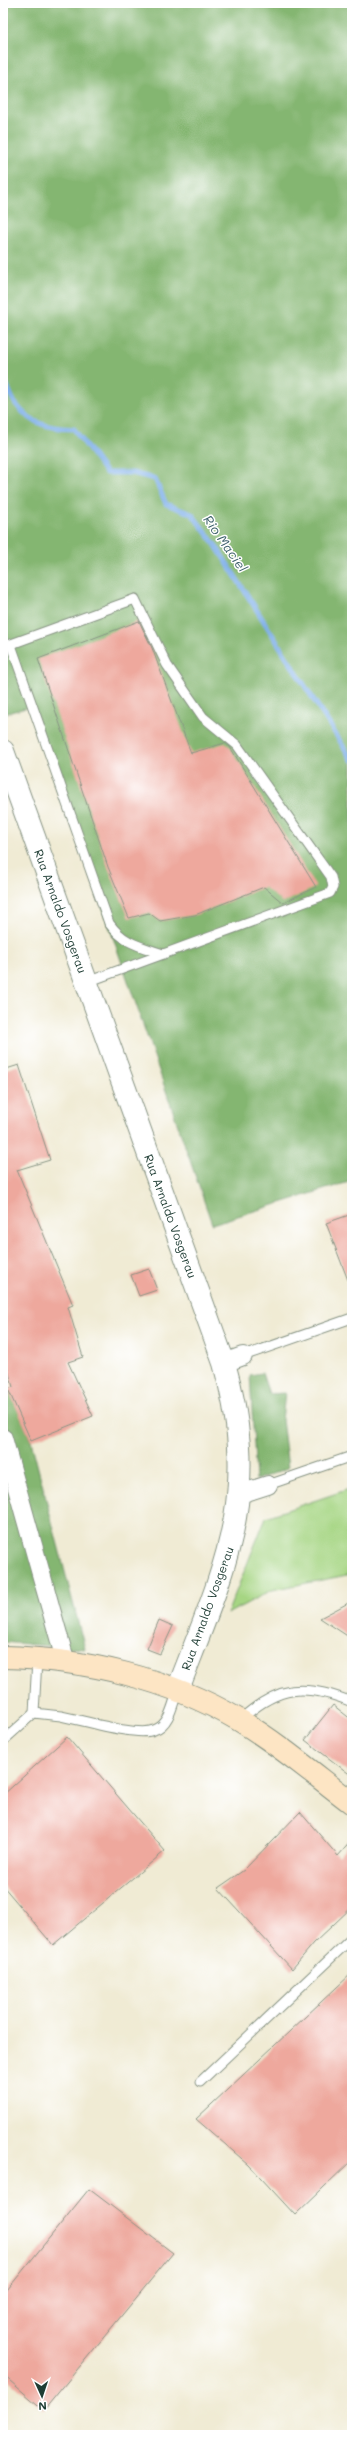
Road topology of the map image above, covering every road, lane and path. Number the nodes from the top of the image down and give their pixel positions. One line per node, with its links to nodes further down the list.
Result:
1 (7, 646): 3 (lane); 3 (lane)
2 (3, 751): 4 (street, Rua Arnaldo Vosgerau)
3 (163, 954): 4 (lane)
4 (87, 982): 6 (street, Rua Arnaldo Vosgerau)
5 (352, 1318): 6 (lane)
6 (234, 1360): 10 (street, Rua Arnaldo Vosgerau)
7 (3, 1438): 13 (street)
8 (352, 1456): 9 (lane)
9 (268, 1485): 10 (street)
10 (240, 1494): 14 (street, Rua Arnaldo Vosgerau)
11 (3, 1657): 12 (main road)
12 (37, 1660): 13 (main road); 16 (lane)
13 (66, 1663): 14 (main road)
14 (178, 1689): 16 (lane); 17 (main road)
15 (352, 1702): 17 (lane)
16 (34, 1713): 18 (lane)
17 (240, 1720): 19 (main road)
18 (3, 1741)
19 (352, 1802)
20 (352, 1938): 21 (lane)
21 (200, 2082)

